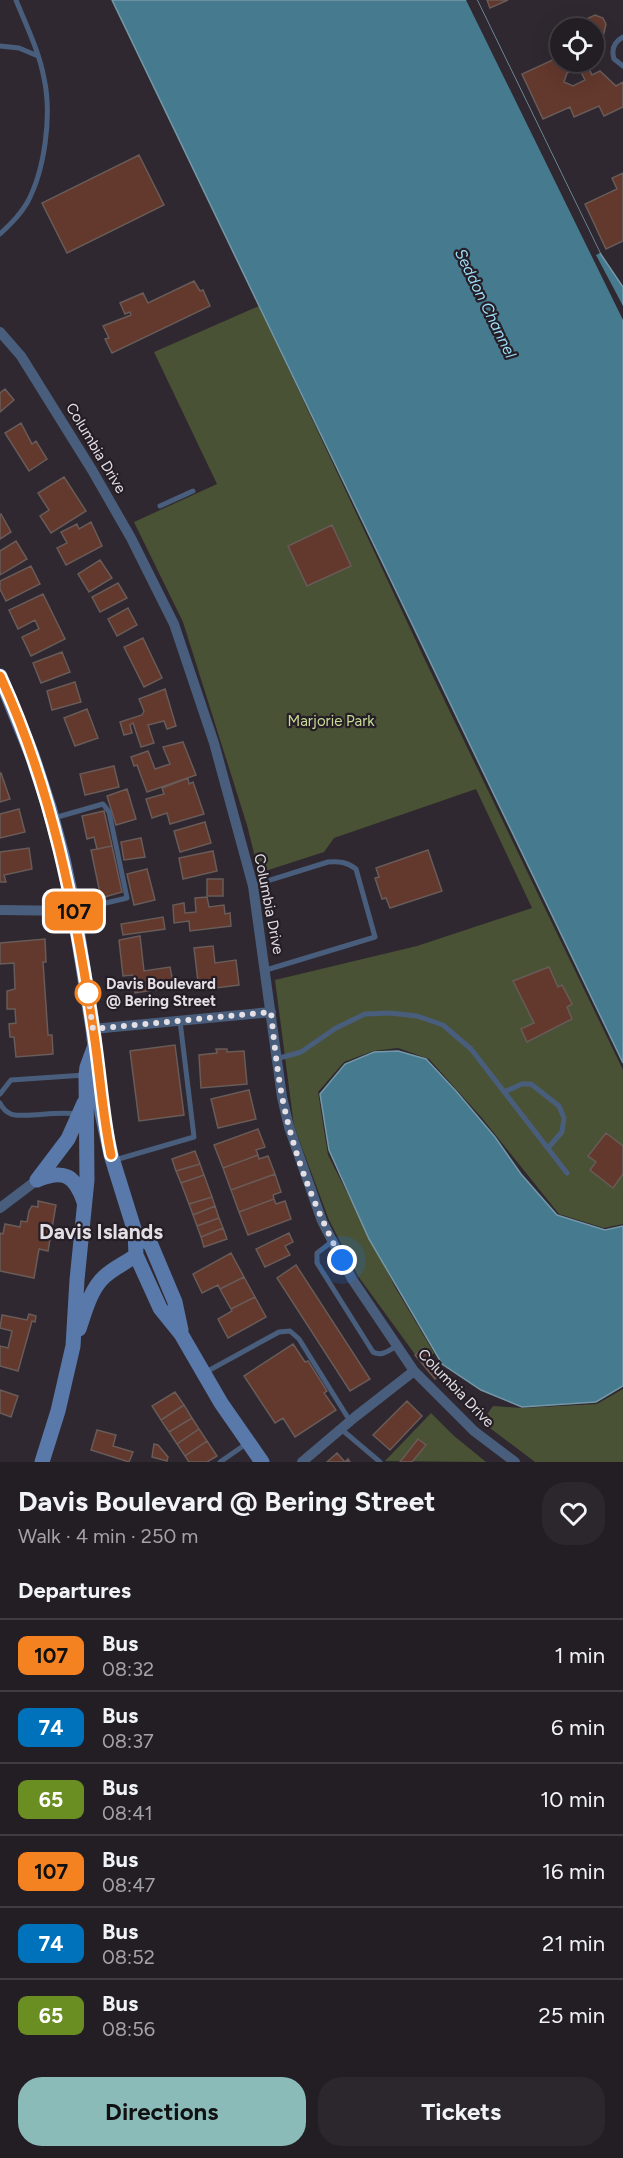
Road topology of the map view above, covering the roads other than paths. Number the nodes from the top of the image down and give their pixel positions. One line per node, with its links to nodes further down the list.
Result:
1 (16, 0): 4 (lane)
2 (623, 37): 5 (lane)
3 (0, 46): 4 (lane)
4 (38, 56): 6 (lane)
5 (623, 66)
6 (0, 234)
7 (0, 332): 13 (street, Columbia Drive)
8 (193, 491): 9 (lane)
9 (160, 506)
10 (0, 676): 11 (street)
11 (6, 707): 12 (street)
12 (52, 819): 15 (street); 15 (lane)
13 (252, 886): 16 (street, Columbia Drive); 16 (lane)
14 (0, 910): 15 (street)
15 (74, 911): 19 (street)
16 (266, 970): 17 (street, Columbia Drive)
17 (271, 1012): 18 (street); 20 (street, Columbia Drive)
18 (180, 1021): 19 (street); 28 (lane)
19 (94, 1037): 21 (street)
20 (276, 1059): 22 (lane); 34 (street, Columbia Drive)
21 (92, 1074): 23 (lane); 25 (street); 26 (street)
22 (504, 1092): 27 (lane); 27 (lane)
23 (0, 1094)
24 (0, 1103): 26 (lane)
25 (102, 1113): 26 (lane); 28 (street)
26 (83, 1114): 30 (street); 31 (street)
27 (548, 1148): 29 (lane)
28 (112, 1158): 33 (street)
29 (567, 1173)
30 (37, 1180): 31 (street); 32 (street)
31 (85, 1205): 37 (street)
32 (0, 1208)
33 (135, 1232): 35 (street); 36 (street)
34 (333, 1241): 38 (street, Columbia Drive); 38 (lane)
35 (136, 1255): 36 (street); 37 (street)
36 (181, 1334): 40 (street)
37 (73, 1346): 44 (street)
38 (397, 1346): 39 (street, Columbia Drive)
39 (414, 1371): 41 (street); 49 (street, Columbia Drive)
40 (204, 1374): 41 (lane); 43 (street)
41 (350, 1420): 42 (street)
42 (340, 1429): 47 (street); 48 (lane)
43 (248, 1443): 45 (lane); 46 (street)
44 (42, 1462)
45 (220, 1462)
46 (262, 1462)
47 (302, 1462)
48 (380, 1462)
49 (515, 1462)

